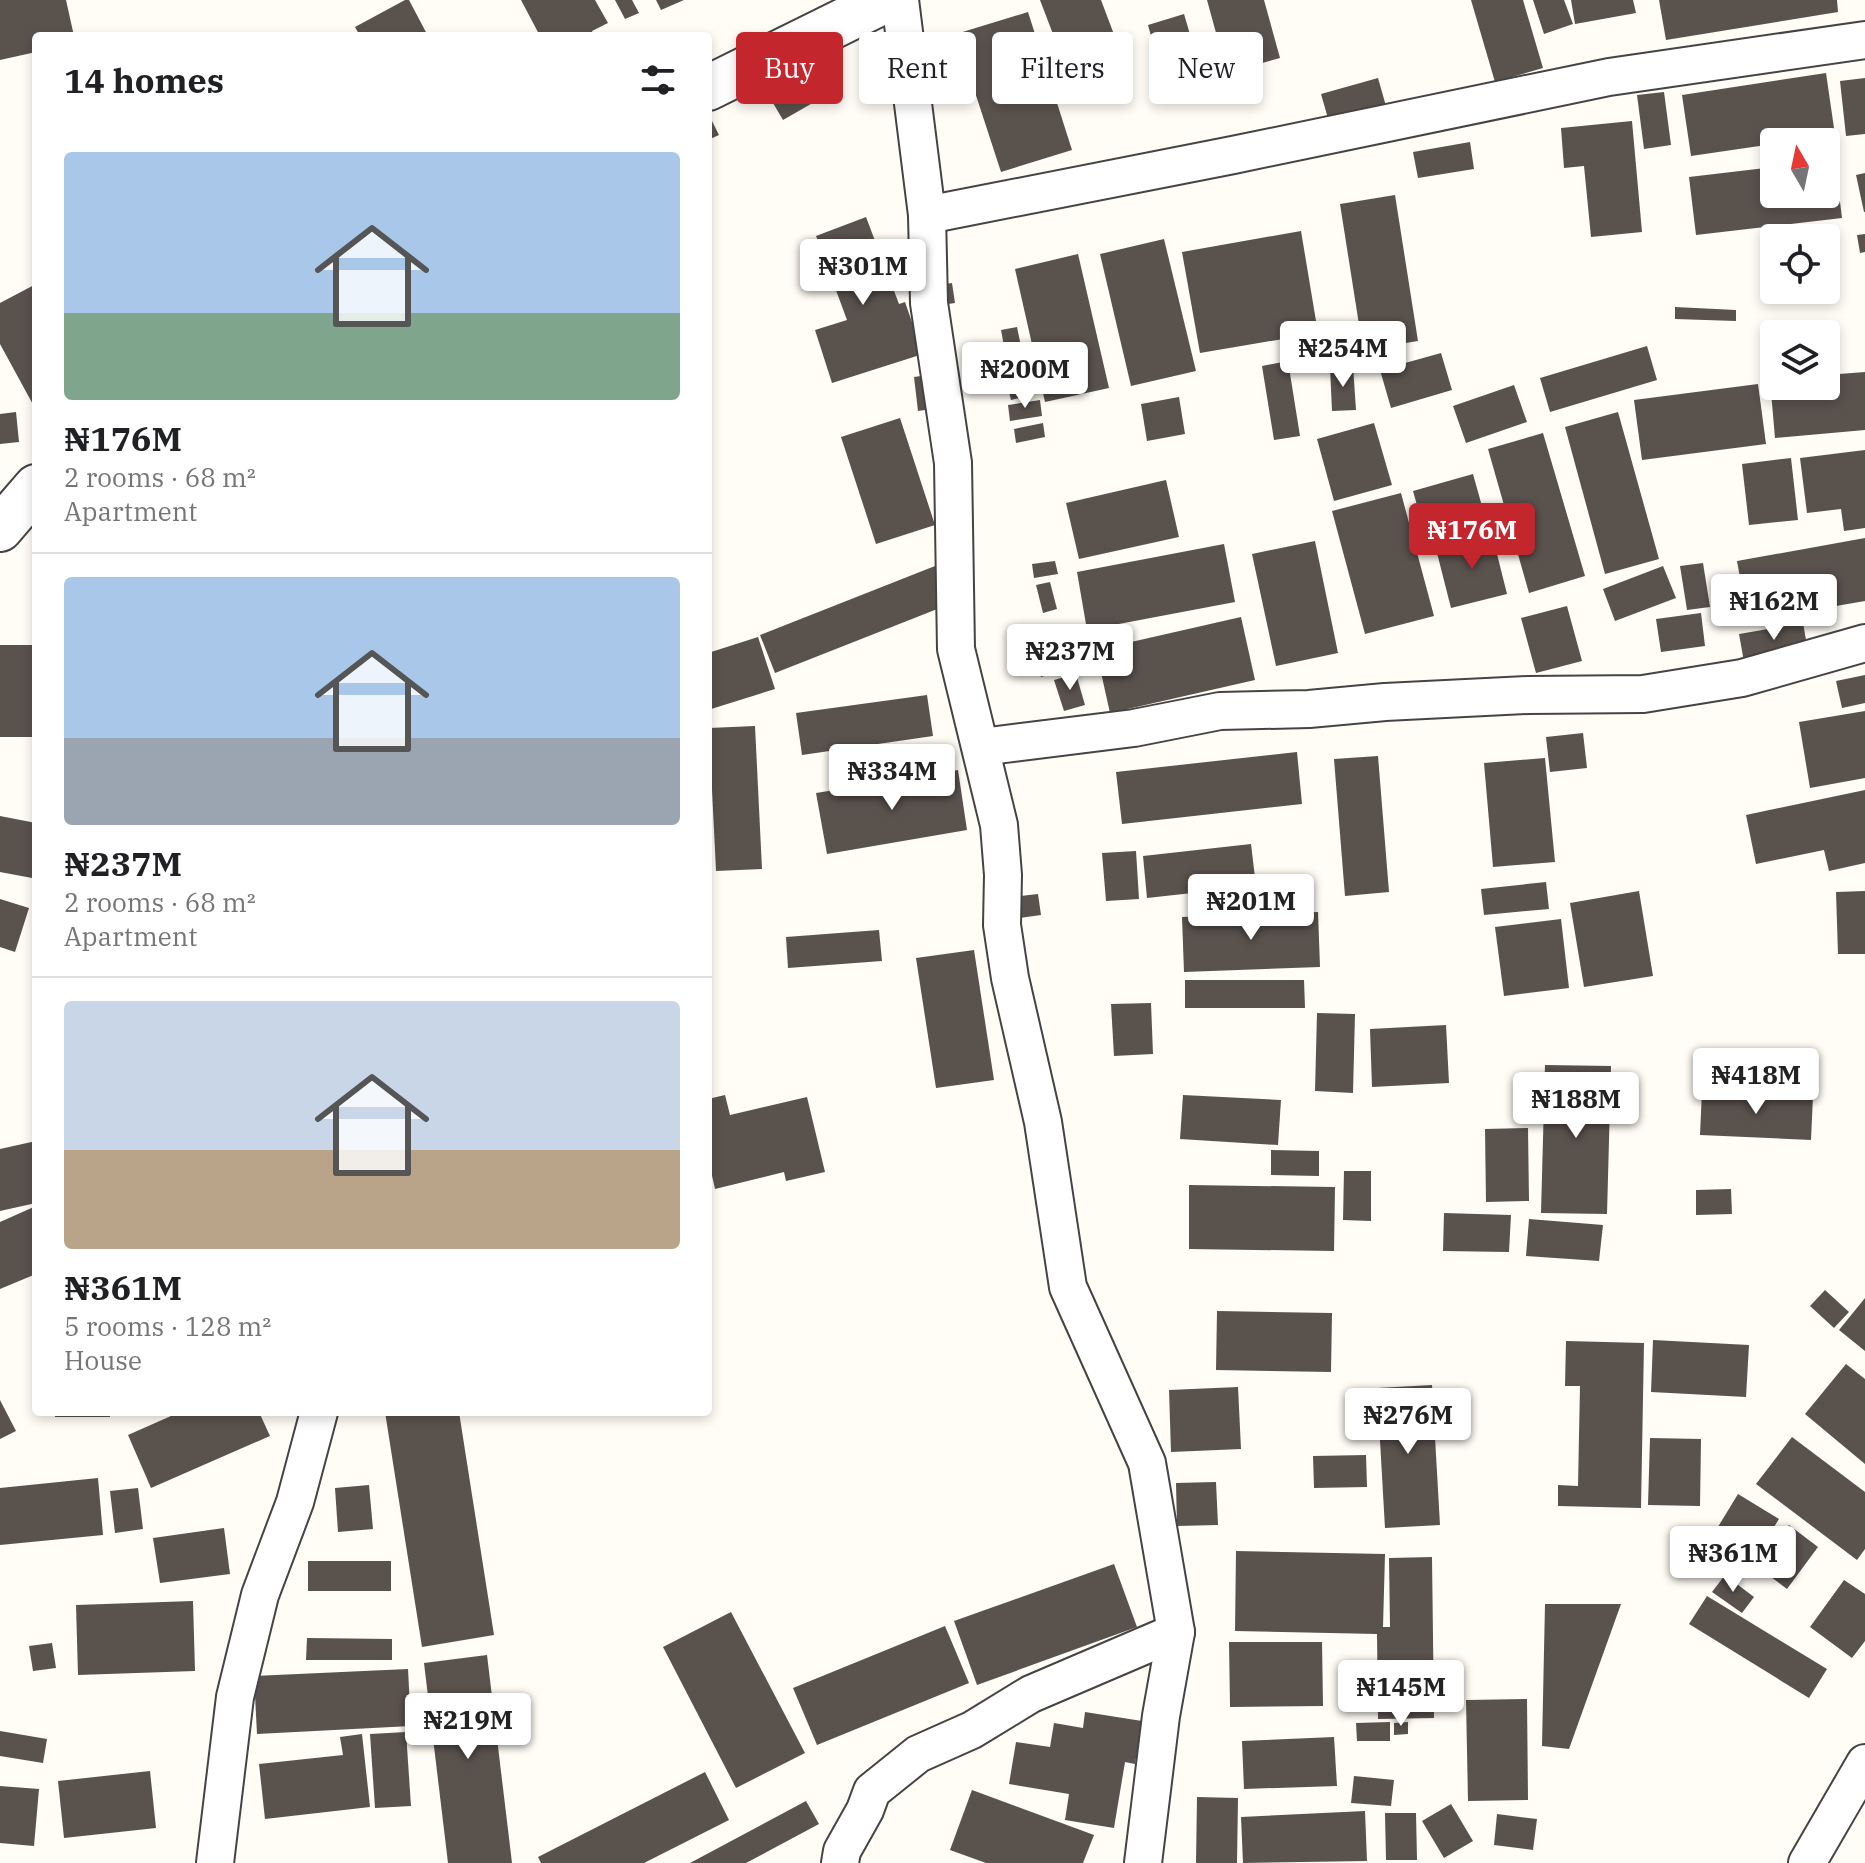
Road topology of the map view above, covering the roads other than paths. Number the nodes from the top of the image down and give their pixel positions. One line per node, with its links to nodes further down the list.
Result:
1 (886, 0): 4 (street)
2 (900, 0): 5 (street)
3 (1865, 40): 5 (street)
4 (712, 86)
5 (927, 215): 9 (street)
6 (32, 492): 7 (street)
7 (0, 529)
8 (1865, 643): 9 (street)
9 (981, 747): 11 (street)
10 (318, 1416): 13 (street)
11 (1176, 1632): 14 (street); 15 (street)
12 (1865, 1763): 16 (street)
13 (215, 1863)
14 (840, 1863)
15 (1143, 1863)
16 (1807, 1863)

